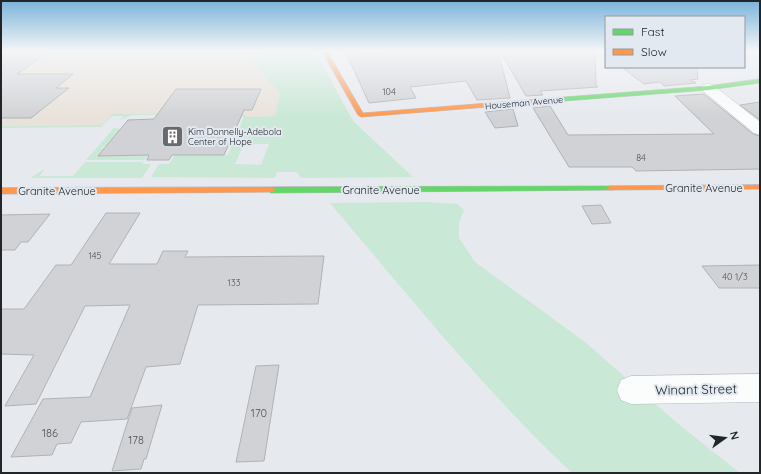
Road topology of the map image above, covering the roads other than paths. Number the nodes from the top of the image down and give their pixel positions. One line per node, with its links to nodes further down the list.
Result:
1 (337, 73): 3 (street, Houseman Avenue)
2 (760, 81): 3 (street, Houseman Avenue)
3 (708, 88): 4 (street)
4 (760, 130)
5 (760, 187): 6 (street, Granite Avenue)
6 (1, 191)
7 (760, 388): 8 (street, Winant Street)
8 (631, 390)

